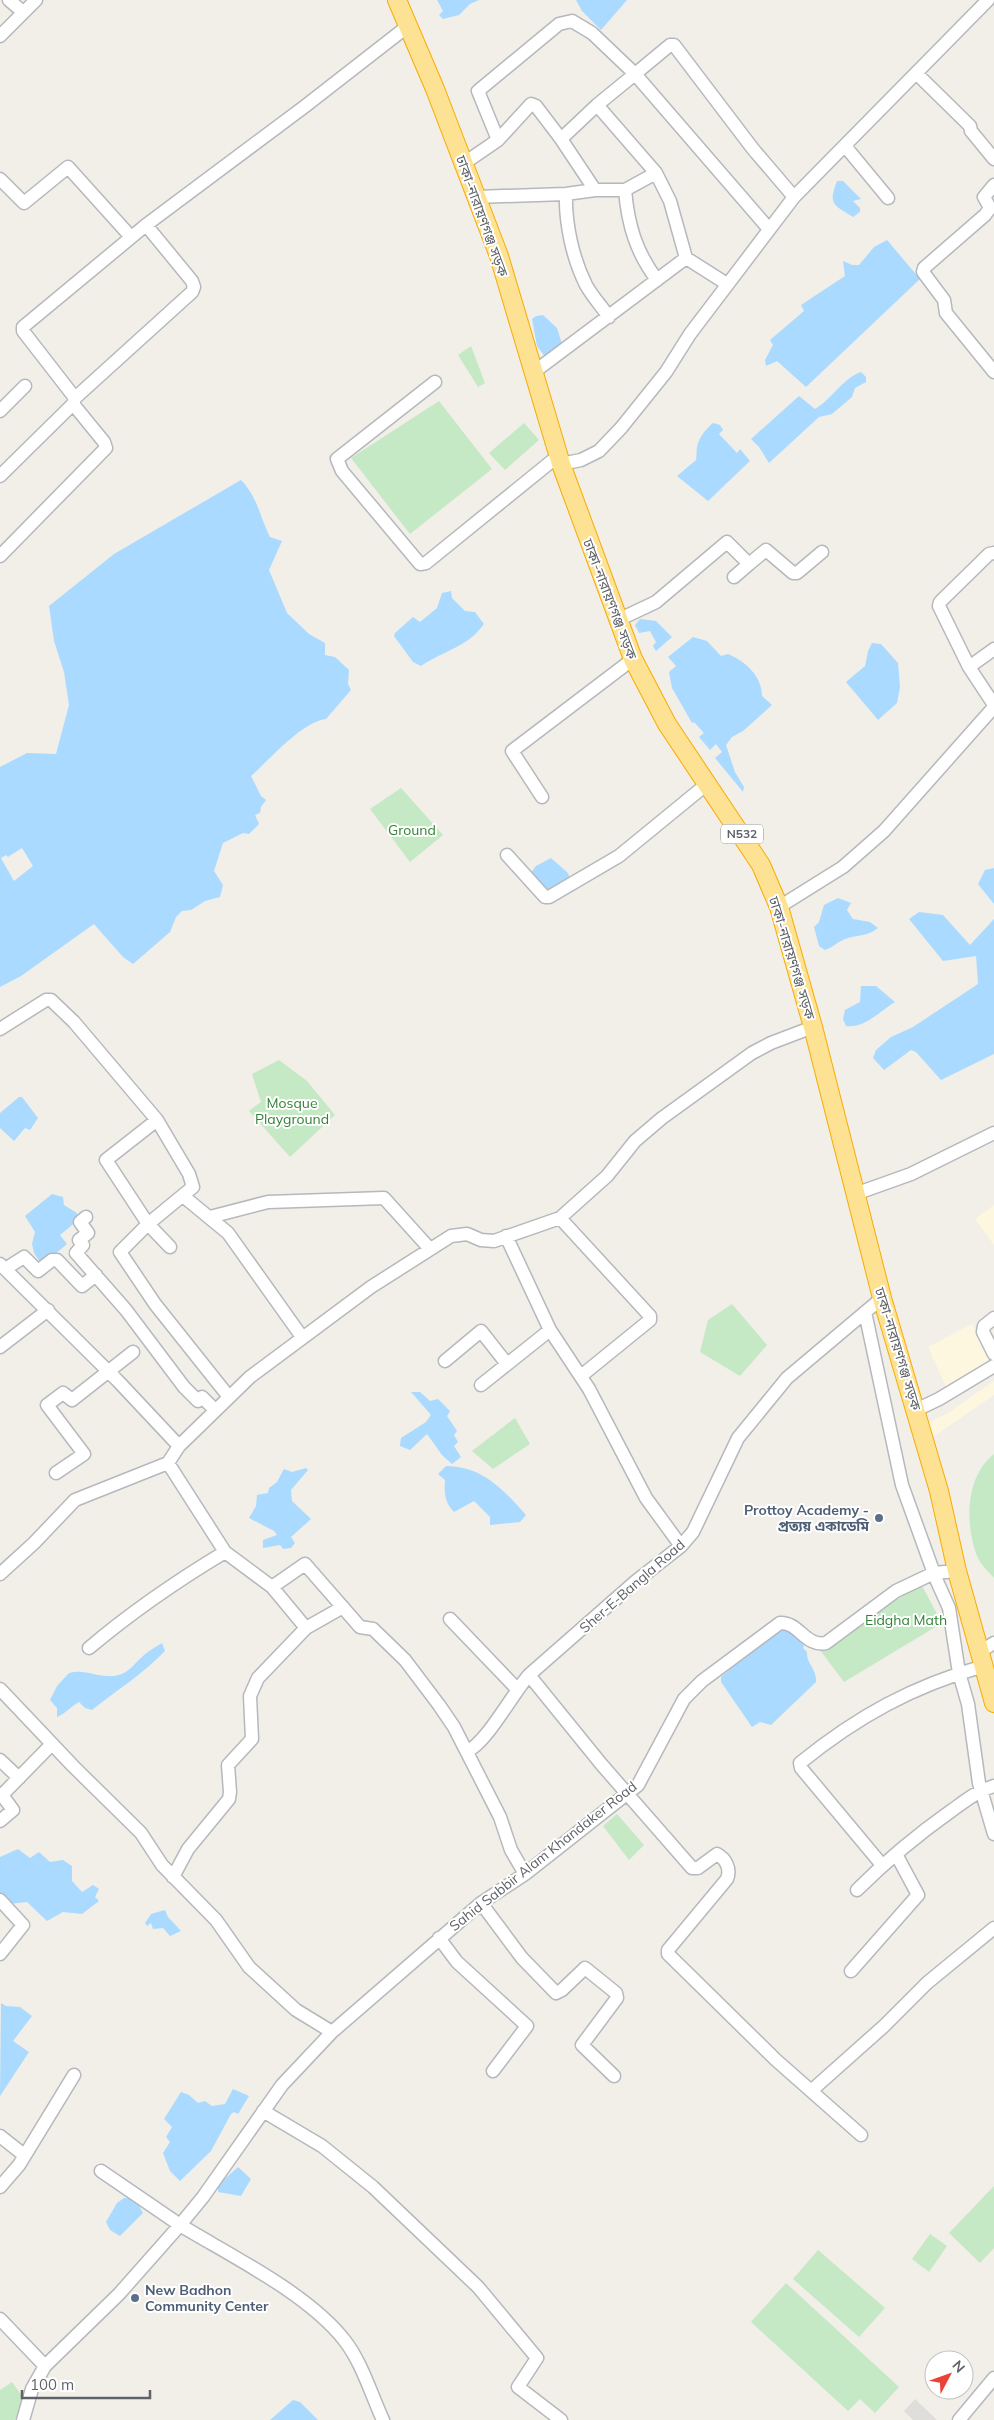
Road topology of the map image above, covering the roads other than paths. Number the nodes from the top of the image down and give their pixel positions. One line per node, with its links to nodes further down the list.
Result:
1 (10, 0): 5 (street)
2 (36, 0): 5 (street)
3 (398, 0): 6 (highway, ঢাকা-নারায়ণগঞ্জ সড়ক / N532)
4 (988, 0): 8 (street)
5 (23, 12): 7 (street)
6 (408, 26): 15 (highway, ঢাকা-নারায়ণগঞ্জ সড়ক / N532); 25 (street)
7 (0, 36)
8 (916, 73): 13 (street); 14 (street)
9 (632, 76): 10 (street); 12 (street); 23 (street); 26 (street)
10 (598, 104): 11 (street); 16 (street)
11 (561, 139): 12 (street); 19 (street)
12 (498, 140): 15 (street)
13 (844, 146): 23 (street); 24 (street)
14 (994, 159)
15 (463, 164): 22 (highway, ঢাকা-নারায়ণগঞ্জ সড়ক / N532)
16 (656, 173): 20 (street); 28 (street)
17 (0, 179): 27 (street)
18 (994, 185): 33 (street)
19 (595, 190): 20 (street); 21 (street)
20 (625, 190): 29 (street)
21 (566, 194): 22 (street); 31 (street)
22 (476, 197): 32 (highway, ঢাকা-নারায়ণগঞ্জ সড়ক / N532)
23 (794, 197): 26 (street)
24 (888, 198)
25 (146, 225): 27 (street); 36 (street)
26 (769, 229): 30 (street)
27 (131, 237): 36 (street)
28 (686, 258): 29 (street); 30 (street)
29 (657, 280): 31 (street)
30 (727, 284): 38 (street)
31 (609, 317): 32 (street)
32 (534, 372): 38 (highway, ঢাকা-নারায়ণগঞ্জ সড়ক / N532)
33 (994, 372)
34 (435, 382): 38 (street)
35 (25, 386): 37 (street)
36 (74, 401): 39 (street); 42 (street)
37 (0, 411)
38 (559, 460): 45 (highway, ঢাকা-নারায়ণগঞ্জ সড়ক / N532)
39 (0, 476)
40 (822, 552): 43 (street)
41 (994, 553): 48 (street)
42 (0, 556)
43 (749, 564): 44 (street); 45 (street)
44 (734, 577)
45 (618, 620): 47 (highway, ঢাকা-নারায়ণগঞ্জ সড়ক / N532)
46 (994, 649): 48 (street)
47 (633, 659): 50 (highway, ঢাকা-নারায়ণগঞ্জ সড়ক / N532); 51 (street)
48 (969, 667): 49 (street)
49 (994, 706): 53 (street)
50 (707, 784): 52 (street); 53 (highway, ঢাকা-নারায়ণগঞ্জ সড়ক / N532)
51 (542, 797)
52 (507, 855)
53 (779, 907): 54 (highway, ঢাকা-নারায়ণগঞ্জ সড়ক / N532)
54 (813, 1027): 58 (highway, ঢাকা-নারায়ণগঞ্জ সড়ক / N532); 62 (street)
55 (0, 1029): 56 (street)
56 (158, 1120): 59 (street); 63 (street)
57 (994, 1133): 58 (street)
58 (854, 1194): 69 (highway, ঢাকা-নারায়ণগঞ্জ সড়ক / N532)
59 (183, 1196): 61 (street); 63 (street)
60 (86, 1217): 68 (street)
61 (210, 1217): 66 (street); 74 (street)
62 (560, 1218): 64 (street); 82 (street)
63 (148, 1224): 65 (street); 84 (street)
64 (506, 1236): 66 (street); 73 (street)
65 (170, 1247)
66 (430, 1249): 74 (street)
67 (2, 1267): 68 (street); 70 (street)
68 (96, 1275): 85 (street)
69 (882, 1298): 71 (street, Sher-E-Bangla Road); 86 (highway, ঢাকা-নারায়ণগঞ্জ সড়ক / N532)
70 (48, 1310): 75 (street); 81 (street)
71 (866, 1312): 90 (street, Sher-E-Bangla Road); 93 (street)
72 (994, 1318): 77 (street)
73 (550, 1330): 79 (street); 82 (street)
74 (302, 1337): 84 (street)
75 (0, 1347)
76 (133, 1352): 81 (street)
77 (994, 1354)
78 (445, 1360): 79 (street)
79 (508, 1364): 83 (street)
80 (994, 1366): 86 (street)
81 (107, 1370): 87 (street); 89 (street)
82 (581, 1376): 90 (street)
83 (482, 1385)
84 (229, 1397): 85 (street)
85 (215, 1410): 87 (street)
86 (916, 1410): 92 (highway, ঢাকা-নারায়ণগঞ্জ সড়ক / N532)
87 (179, 1446): 88 (street)
88 (168, 1463): 91 (street); 94 (street)
89 (56, 1473)
90 (681, 1546): 102 (street, Sher-E-Bangla Road)
91 (225, 1552): 95 (street); 99 (street)
92 (958, 1571): 93 (street, Sahid Sabbir Alam Khandaker Road); 100 (highway, ঢাকা-নারায়ণগঞ্জ সড়ক / N532)
93 (934, 1573): 101 (street); 112 (street, Sahid Sabbir Alam Khandaker Road)
94 (0, 1574)
95 (272, 1588): 96 (street); 98 (street)
96 (343, 1607): 98 (street); 107 (street)
97 (450, 1619): 104 (street)
98 (306, 1628): 118 (street)
99 (89, 1648)
100 (986, 1653): 101 (street); 105 (highway, ঢাকা-নারায়ণগঞ্জ সড়ক / N532)
101 (959, 1673): 111 (street); 116 (street)
102 (529, 1675): 104 (street, Sher-E-Bangla Road); 112 (street)
103 (0, 1689): 106 (street)
104 (517, 1689): 107 (street, Sher-E-Bangla Road)
105 (994, 1702)
106 (52, 1744): 109 (street); 118 (street)
107 (466, 1751): 117 (street)
108 (0, 1760): 109 (street)
109 (18, 1778): 113 (street)
110 (994, 1786): 111 (street)
111 (981, 1790): 114 (street); 115 (street)
112 (628, 1794): 117 (street, Sahid Sabbir Alam Khandaker Road); 130 (street)
113 (0, 1822)
114 (994, 1834)
115 (896, 1854): 116 (street); 125 (street)
116 (882, 1864): 119 (street)
117 (525, 1874): 121 (street, Sahid Sabbir Alam Khandaker Road)
118 (173, 1876): 126 (street)
119 (856, 1890)
120 (0, 1900): 124 (street)
121 (481, 1902): 123 (street, Sahid Sabbir Alam Khandaker Road); 129 (street)
122 (994, 1928): 130 (street)
123 (439, 1938): 126 (street, Sahid Sabbir Alam Khandaker Road); 127 (street)
124 (0, 1954)
125 (851, 1971)
126 (332, 2032): 131 (street, Sahid Sabbir Alam Khandaker Road)
127 (493, 2071)
128 (74, 2075): 134 (street)
129 (614, 2076)
130 (811, 2091): 132 (street)
131 (263, 2111): 137 (street, Sahid Sabbir Alam Khandaker Road); 143 (street)
132 (861, 2135)
133 (0, 2136): 134 (street)
134 (24, 2155): 136 (street)
135 (102, 2171): 137 (street)
136 (0, 2187)
137 (180, 2225): 139 (street, Sahid Sabbir Alam Khandaker Road); 142 (street)
138 (0, 2319): 139 (street)
139 (45, 2366): 141 (street, Sahid Sabbir Alam Khandaker Road)
140 (994, 2378): 144 (street)
141 (23, 2420)
142 (382, 2420)
143 (561, 2420)
144 (959, 2420)

